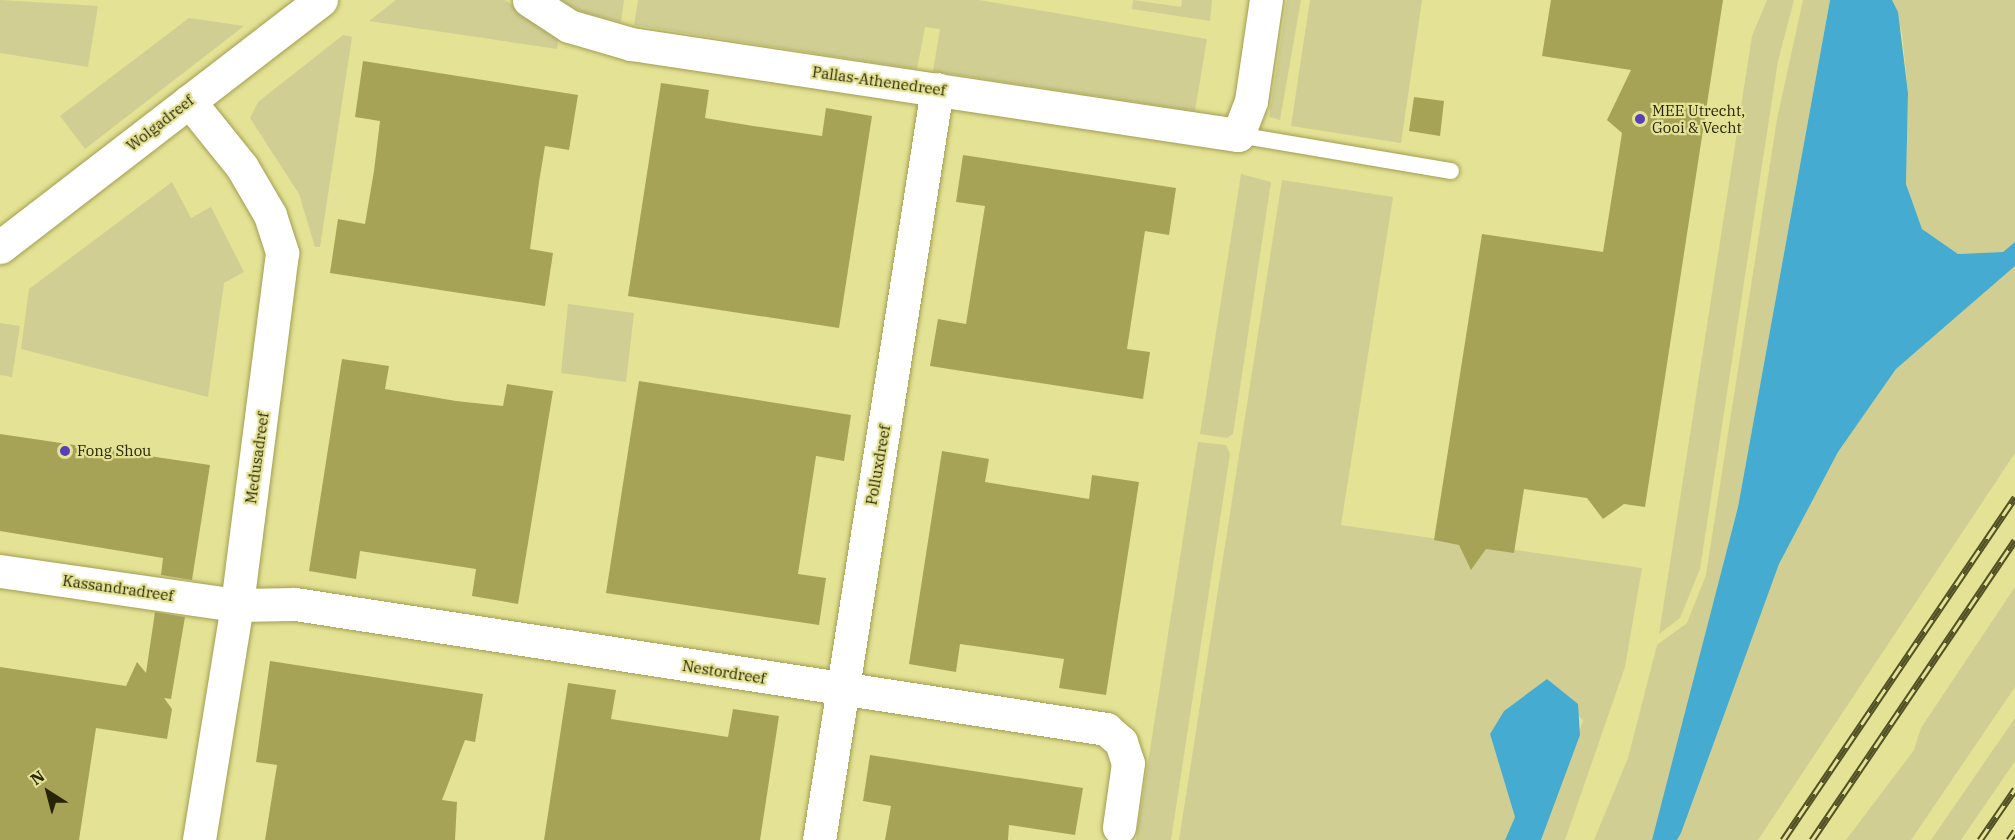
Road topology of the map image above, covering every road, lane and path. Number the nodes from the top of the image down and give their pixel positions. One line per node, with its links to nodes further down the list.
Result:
1 (321, 0): 5 (street, Wolgadreef)
2 (529, 0): 4 (street, Pallas-Athenedreef)
3 (1266, 0): 6 (street)
4 (937, 89): 6 (street, Pallas-Athenedreef); 11 (street, Polluxdreef)
5 (189, 101): 8 (street, Wolgadreef); 10 (street, Medusadreef)
6 (1238, 135): 7 (lane)
7 (1450, 171)
8 (0, 247)
9 (0, 571): 10 (street, Kassandradreef)
10 (237, 605): 11 (street, Nestordreef); 13 (street, Medusadreef)
11 (840, 689): 12 (street, Nestordreef); 14 (street, Polluxdreef)
12 (1119, 827)
13 (199, 840)
14 (819, 840)

